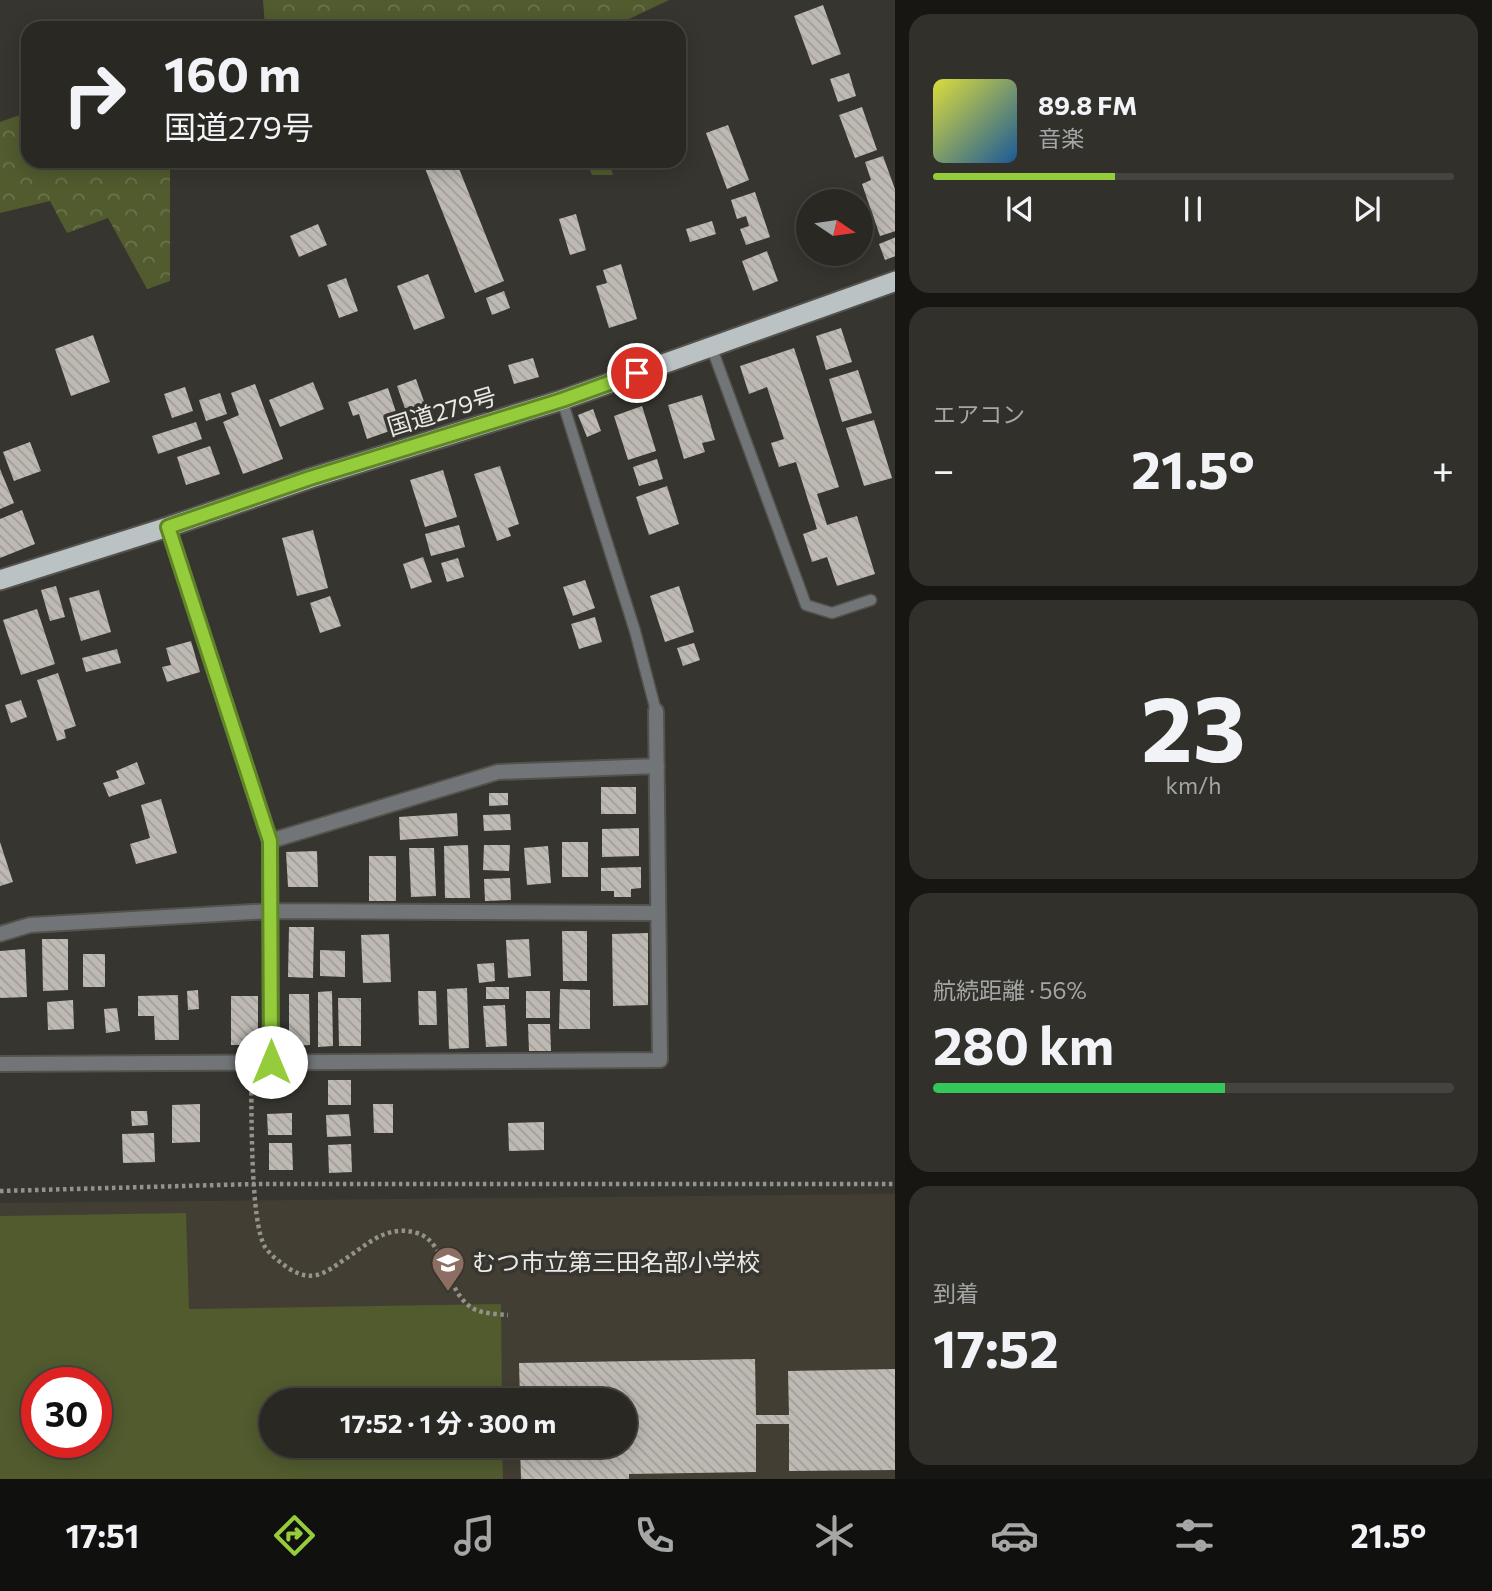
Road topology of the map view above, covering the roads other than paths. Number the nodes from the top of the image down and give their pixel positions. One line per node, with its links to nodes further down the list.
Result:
1 (895, 281): 2 (highway, 国道279号)
2 (711, 345): 3 (highway, 国道279号); 6 (lane)
3 (562, 400): 4 (highway, 国道279号); 7 (lane)
4 (168, 527): 5 (highway, 国道279号); 9 (street)
5 (0, 580)
6 (871, 600)
7 (656, 711): 8 (street)
8 (657, 766): 9 (street); 11 (street)
9 (270, 841): 10 (street)
10 (270, 911): 11 (street); 12 (street); 13 (street)
11 (658, 913): 13 (street)
12 (0, 934)
13 (271, 1062): 14 (street)
14 (0, 1064)

